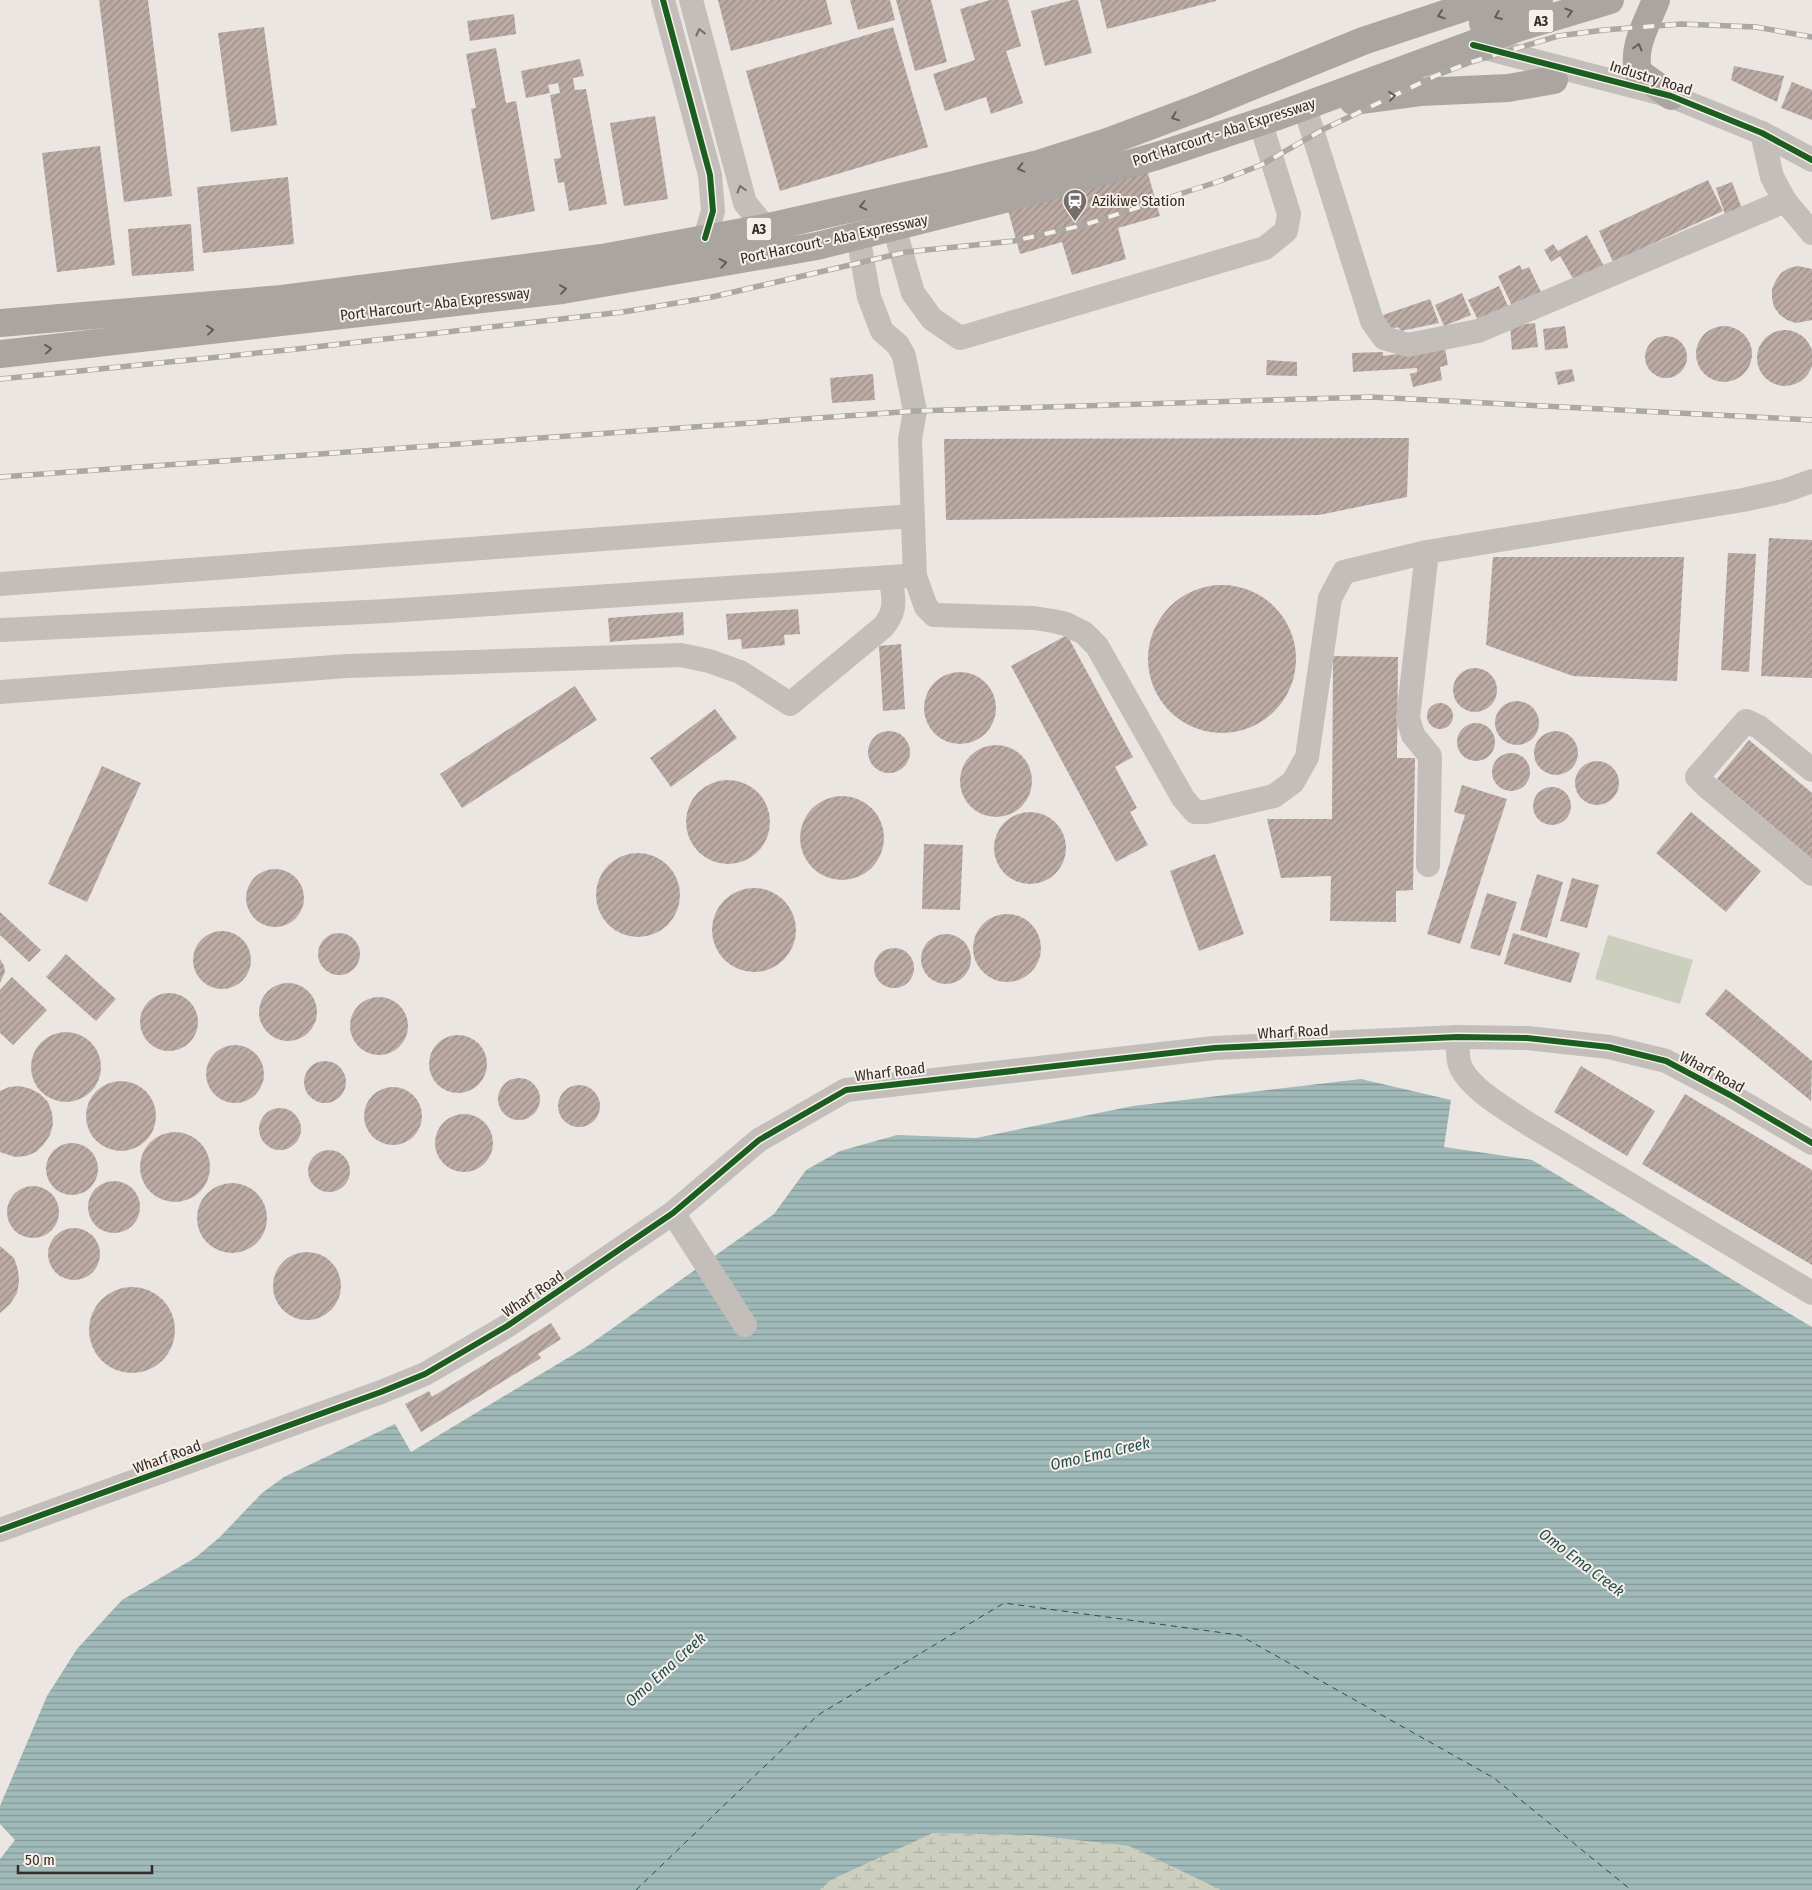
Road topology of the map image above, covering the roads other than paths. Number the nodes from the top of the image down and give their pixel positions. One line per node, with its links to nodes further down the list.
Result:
1 (662, 0): 21 (street)
2 (692, 0): 17 (street, one-way to 2)
3 (1487, 0): 11 (highway, Port Harcourt - Aba Expressway / A3, one-way to 11)
4 (1539, 0): 7 (highway, one-way to 7)
5 (1610, 0): 7 (highway, Port Harcourt - Aba Expressway / A3, one-way to 5)
6 (1656, 0): 10 (highway, one-way to 6)
7 (1473, 45): 8 (street, Industry Road); 9 (street, Industry Road); 11 (highway); 13 (highway, Port Harcourt - Aba Expressway / A3)
8 (1607, 78): 9 (street, Industry Road); 10 (street, Industry Road)
9 (1554, 80): 12 (highway, one-way to 9)
10 (1672, 96): 14 (street, Industry Road)
11 (1203, 106): 17 (highway, Port Harcourt - Aba Expressway / A3, one-way to 17)
12 (1306, 111): 13 (highway); 16 (street)
13 (1268, 119): 18 (highway, Port Harcourt - Aba Expressway / A3); 18 (street)
14 (1762, 133): 15 (street, Industry Road); 16 (street)
15 (1812, 160)
16 (1785, 201): 19 (street)
17 (769, 227): 21 (highway, Port Harcourt - Aba Expressway / A3)
18 (894, 227): 20 (highway, Port Harcourt - Aba Expressway / A3)
19 (1812, 233)
20 (858, 236): 23 (highway, Port Harcourt - Aba Expressway / A3, one-way to 20); 25 (street)
21 (705, 238): 22 (highway, Port Harcourt - Aba Expressway / A3)
22 (0, 323)
23 (0, 354)
24 (1812, 481): 26 (street)
25 (912, 516): 27 (street); 29 (street)
26 (1427, 552): 27 (street); 33 (street)
27 (915, 576): 28 (street)
28 (891, 577): 30 (street); 31 (street)
29 (0, 584)
30 (0, 630)
31 (0, 692)
32 (1812, 770): 34 (street)
33 (1428, 865)
34 (1812, 874)
35 (1457, 1037): 36 (street, Wharf Road); 37 (street, Wharf Road); 38 (street)
36 (1812, 1144)
37 (673, 1213): 39 (street); 40 (street, Wharf Road)
38 (1812, 1293)
39 (745, 1325)
40 (0, 1530)

